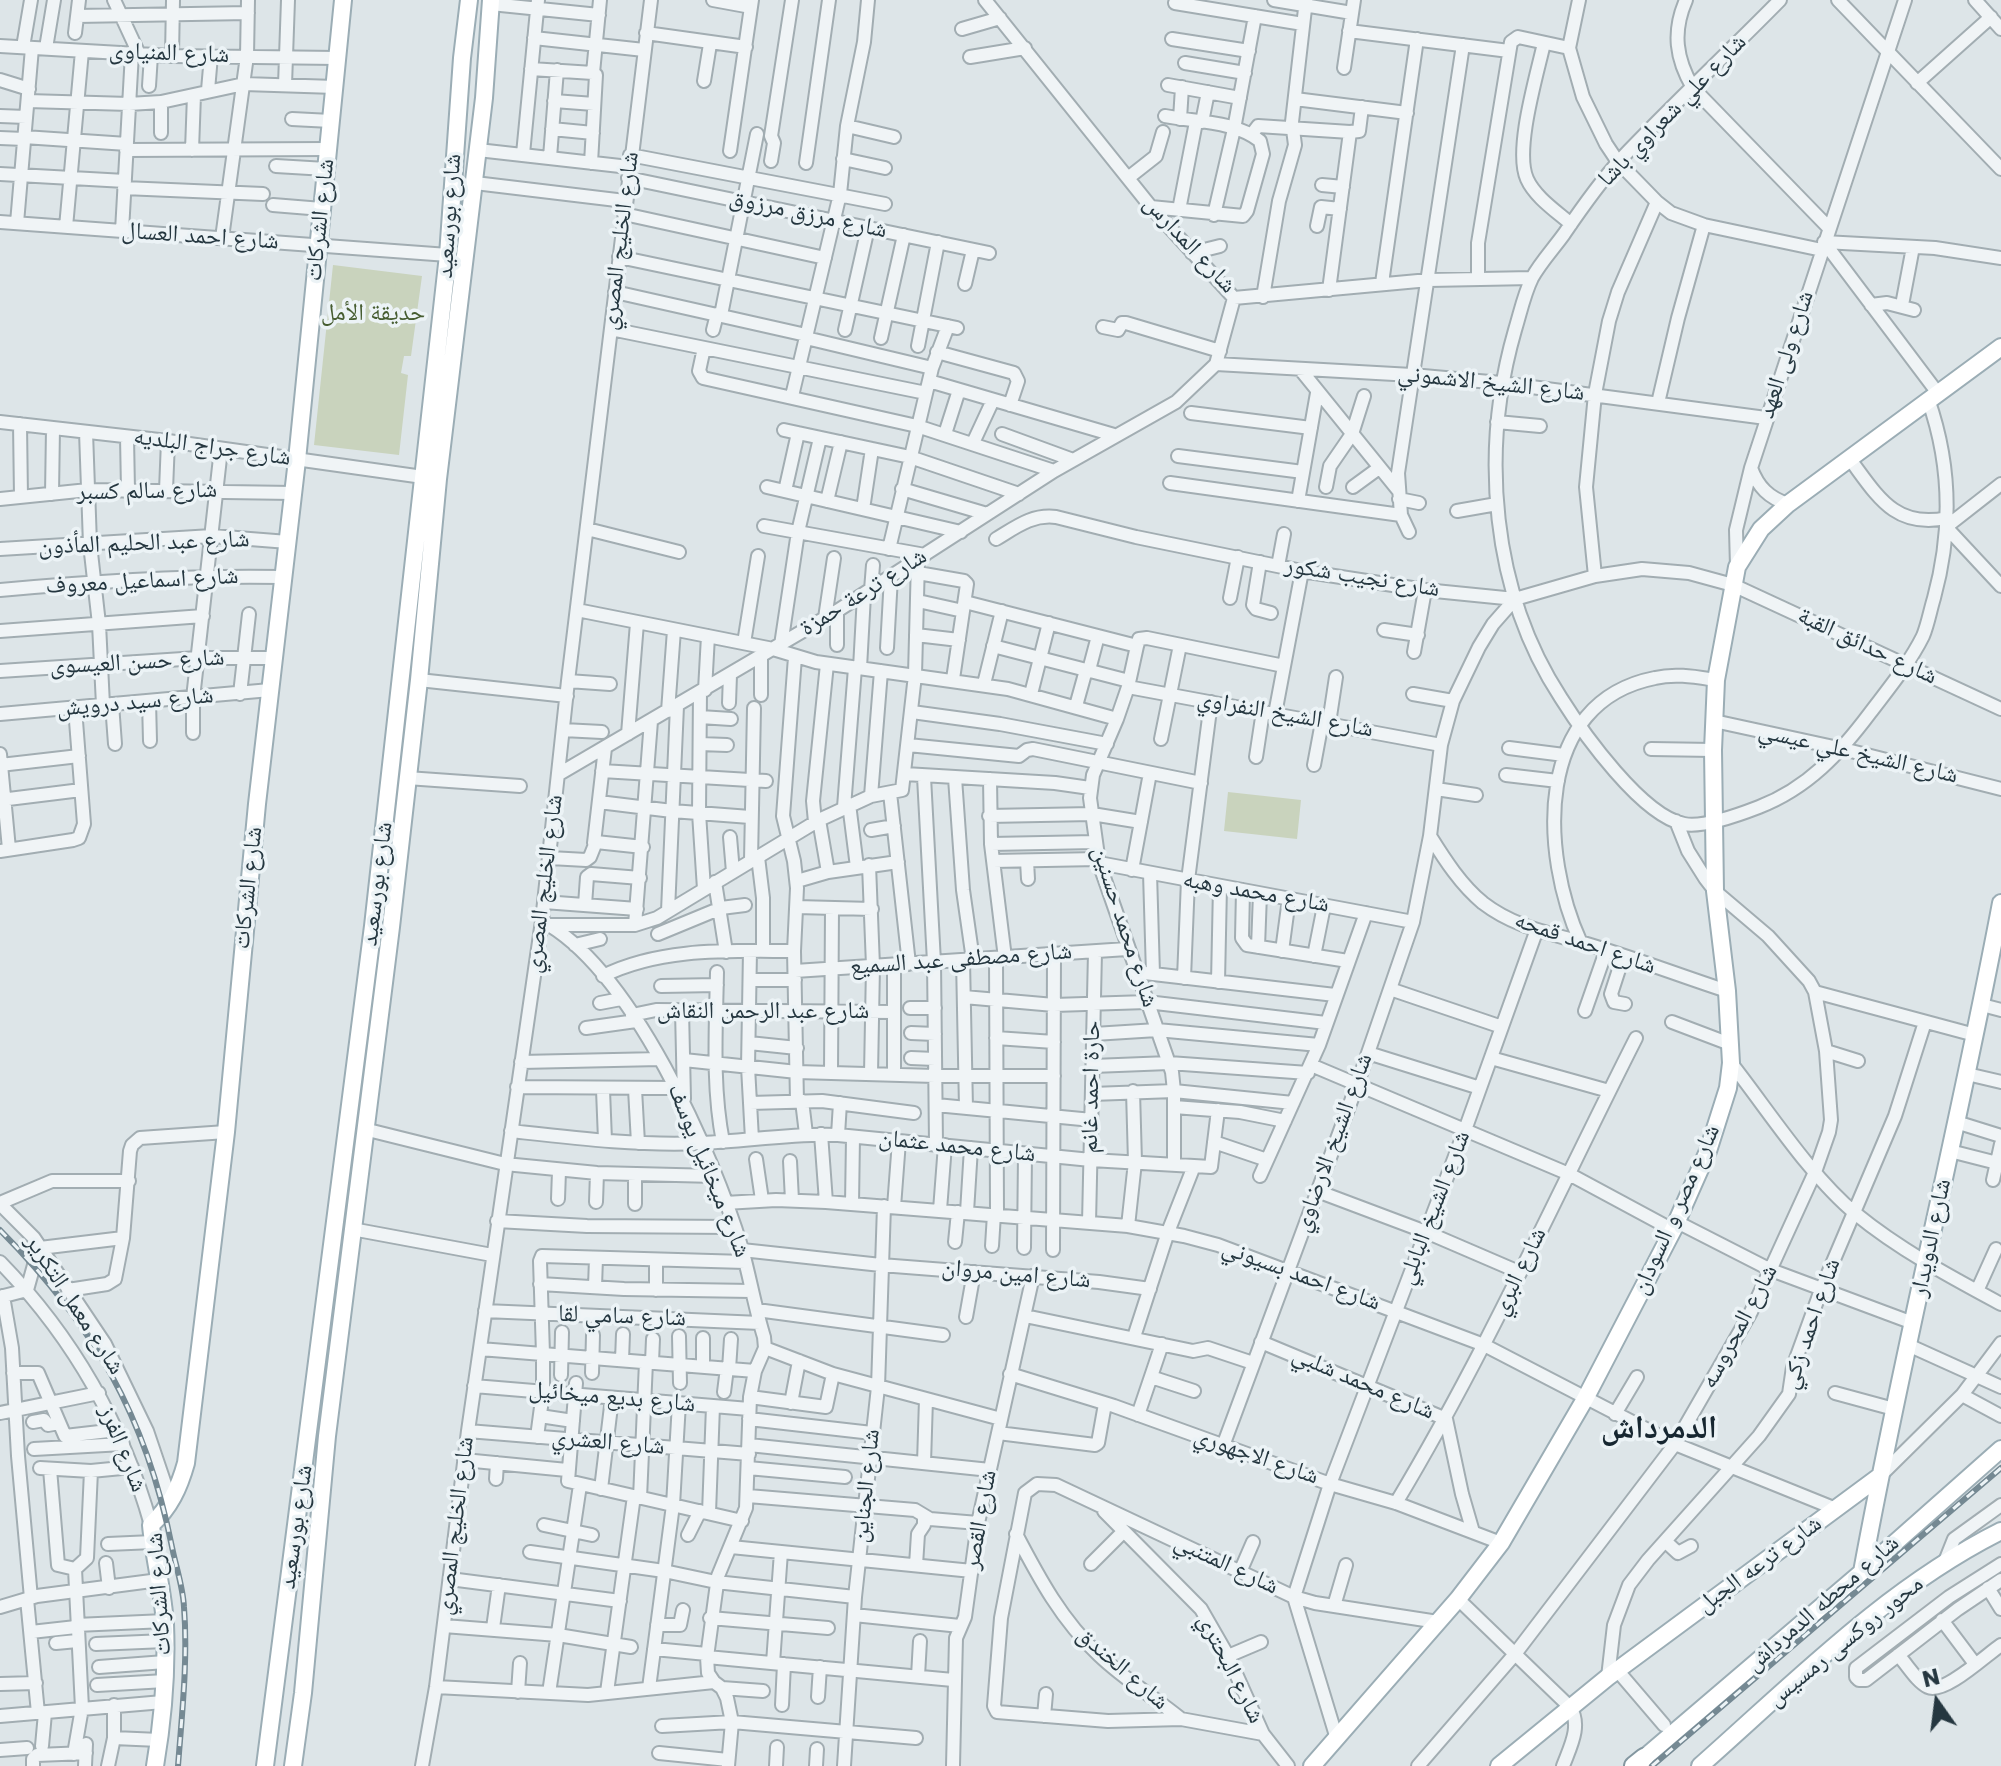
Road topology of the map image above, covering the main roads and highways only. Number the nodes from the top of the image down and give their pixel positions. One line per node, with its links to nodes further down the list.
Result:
1 (343, 0): 22 (main road, شارع الشركات)
2 (469, 0): 4 (main road, شارع بورسعيد)
3 (491, 2): 5 (main road, شارع بورسعيد)
4 (462, 58): 5 (main road); 6 (main road, شارع بورسعيد)
5 (487, 60): 7 (main road, شارع بورسعيد)
6 (459, 93): 7 (main road); 14 (main road, شارع بورسعيد)
7 (484, 98): 15 (main road, شارع بورسعيد)
8 (2001, 347): 25 (main road, شارع مصر و السودان)
9 (2001, 903): 10 (main road, شارع الدويدار)
10 (1997, 948): 12 (main road, شارع الدويدار)
11 (2001, 1449): 16 (main road, شارع محطه الدمرداش)
12 (1880, 1476): 16 (main road, شارع الدويدار); 26 (main road, شارع ترعه الجبل)
13 (2001, 1531): 27 (main road, محور روكسى رمسيس)
14 (295, 1546): 15 (main road); 17 (main road, شارع بورسعيد)
15 (315, 1550): 18 (main road, شارع بورسعيد)
16 (1862, 1572): 21 (main road, شارع محطه الدمرداش)
17 (273, 1692): 18 (main road); 20 (main road, شارع بورسعيد)
18 (303, 1693): 19 (main road, شارع بورسعيد)
19 (298, 1725): 20 (main road); 24 (main road, شارع بورسعيد)
20 (269, 1728): 23 (main road, شارع بورسعيد)
21 (1639, 1762)
22 (155, 1766)
23 (265, 1766)
24 (293, 1766)
25 (1312, 1766)
26 (1499, 1766)
27 (1700, 1766)

